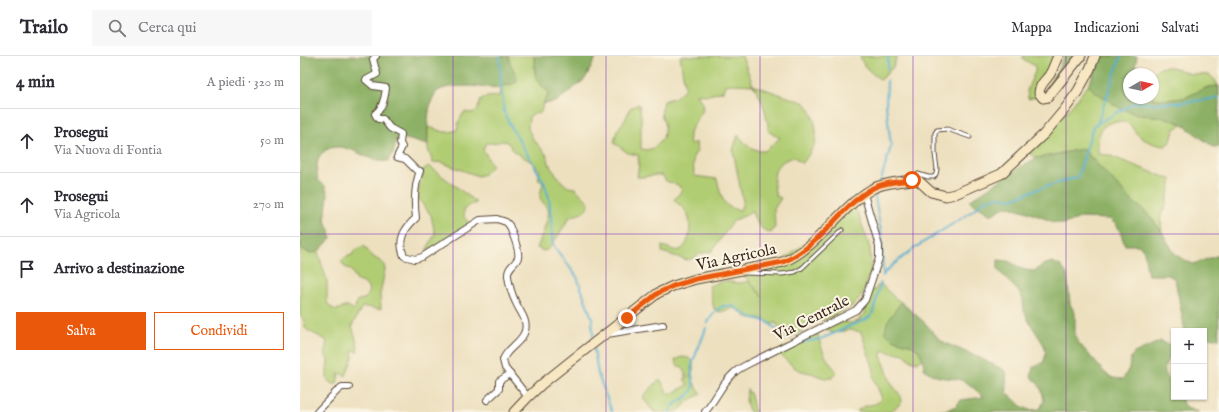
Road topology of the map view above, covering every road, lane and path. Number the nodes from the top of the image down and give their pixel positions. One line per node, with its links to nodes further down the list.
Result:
1 (376, 56): 12 (street)
2 (1058, 56): 3 (street)
3 (1081, 56)
4 (1095, 56): 6 (street)
5 (970, 137): 6 (lane)
6 (914, 180): 7 (street, Via Agricola)
7 (864, 194): 9 (street, Via Agricola); 18 (street, Via Centrale)
8 (842, 230): 9 (lane)
9 (734, 272): 11 (street, Via Agricola)
10 (664, 325): 11 (street, Via Agricola)
11 (605, 334): 14 (street, Via Agricola)
12 (510, 374): 14 (street); 15 (street)
13 (349, 387): 16 (street)
14 (528, 397): 17 (street, Via Agricola)
15 (487, 400)
16 (317, 412)
17 (514, 412)
18 (705, 412)

